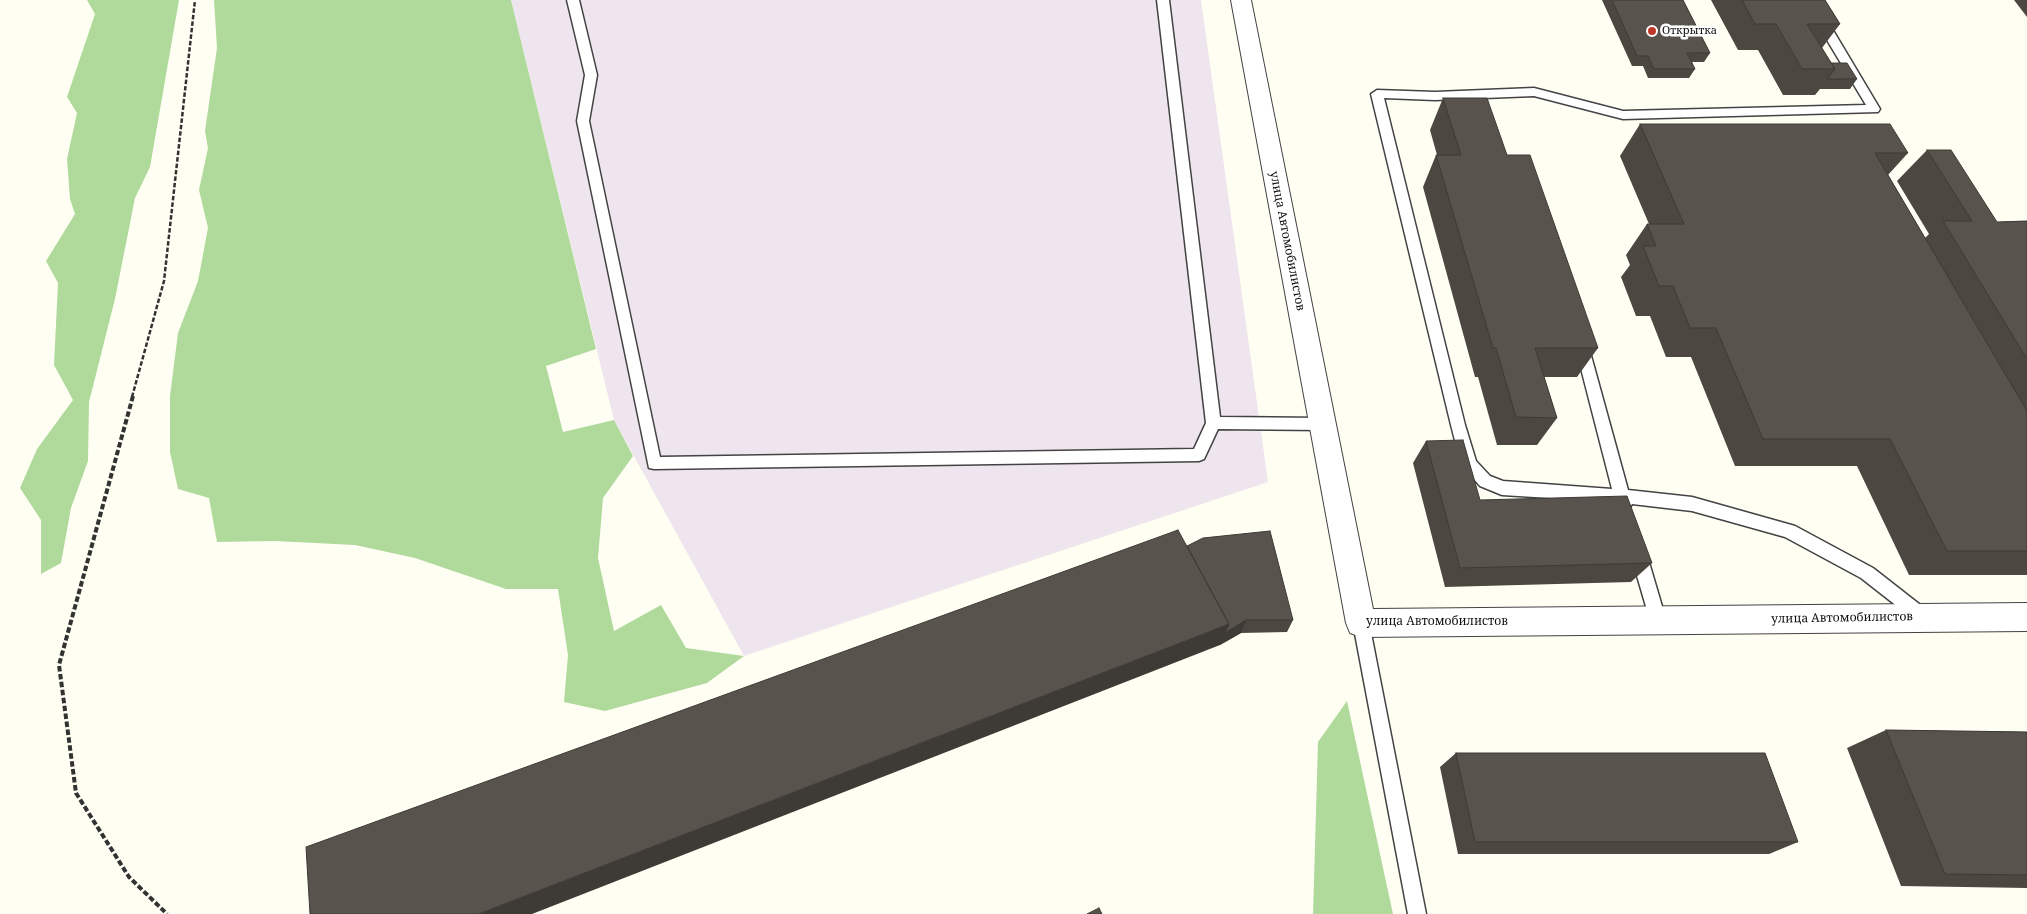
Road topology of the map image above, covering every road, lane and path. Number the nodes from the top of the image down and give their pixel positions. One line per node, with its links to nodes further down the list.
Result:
1 (195, 0): 16 (path)
2 (573, 0): 7 (lane)
3 (1162, 0): 7 (lane)
4 (1241, 0): 8 (street, улица Автомобилистов)
5 (1809, 0): 9 (lane)
6 (1580, 335): 9 (lane)
7 (1213, 423): 8 (lane)
8 (1323, 424): 15 (street, улица Автомобилистов)
9 (1622, 496): 10 (lane); 13 (lane)
10 (1628, 515)
11 (1633, 534): 14 (lane)
12 (2027, 617): 13 (street, улица Автомобилистов)
13 (1924, 618): 14 (street, улица Автомобилистов)
14 (1658, 620): 15 (street, улица Автомобилистов)
15 (1361, 623): 17 (lane)
16 (167, 914)
17 (1418, 914)

